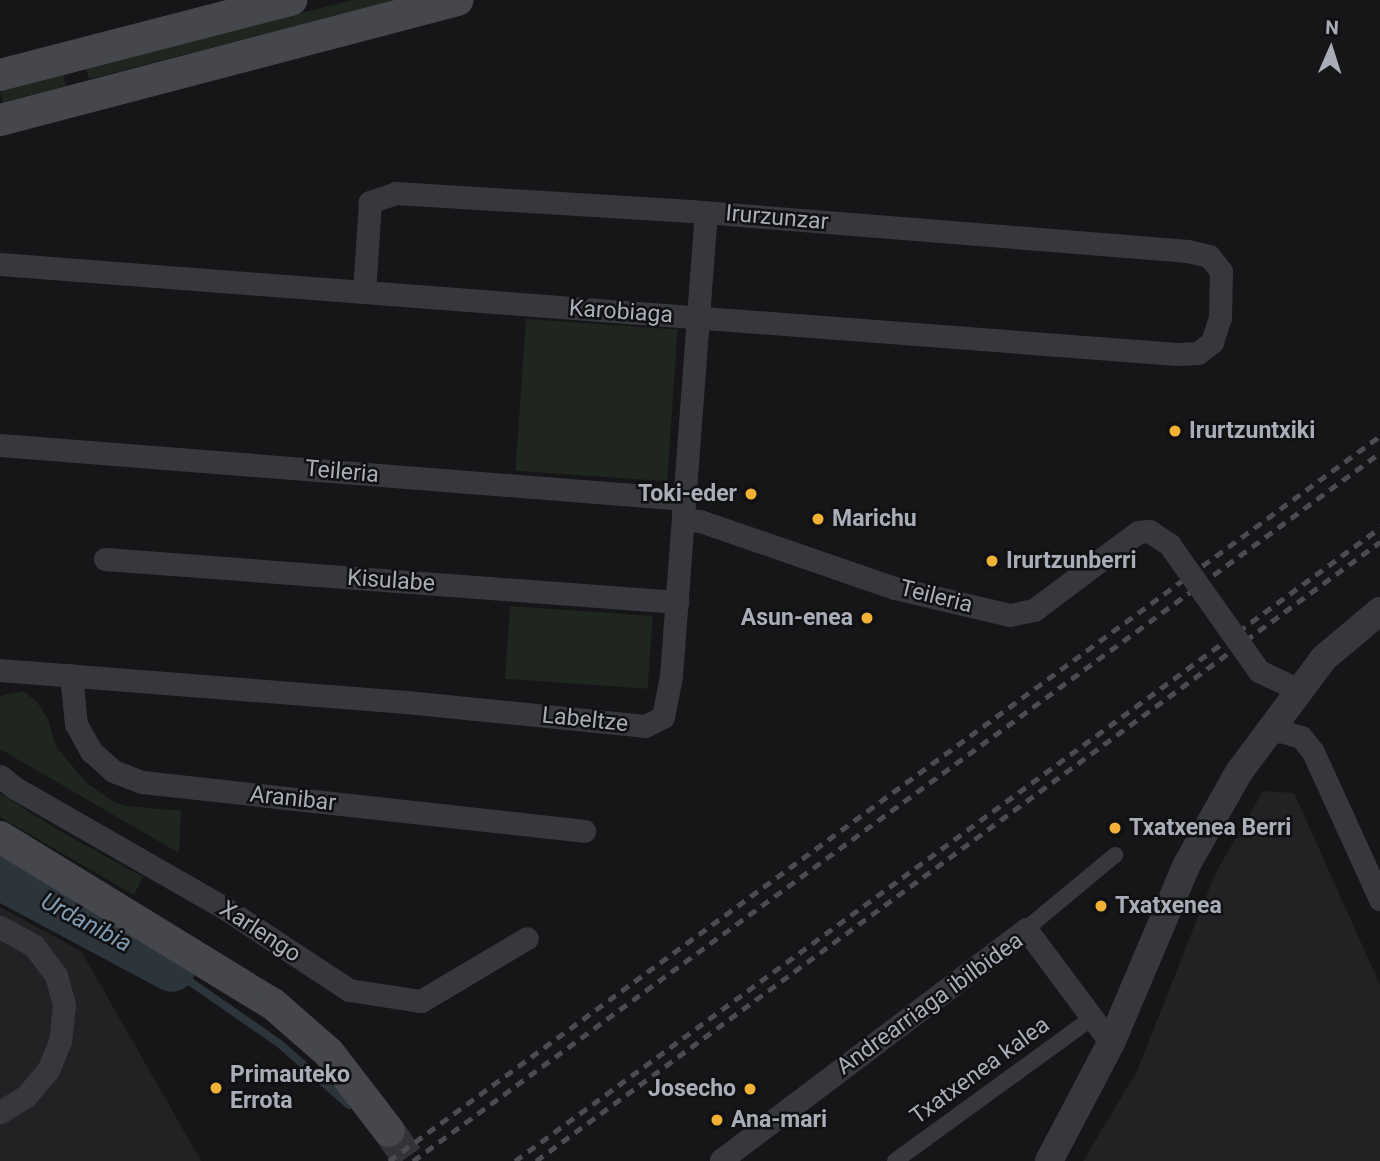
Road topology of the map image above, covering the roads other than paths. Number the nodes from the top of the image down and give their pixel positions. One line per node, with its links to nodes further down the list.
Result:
1 (291, 0): 3 (main road)
2 (458, 0): 4 (main road)
3 (0, 75)
4 (0, 120)
5 (706, 212): 7 (street, Irurzunzar); 8 (street, Labeltze); 9 (street, Irurzunzar)
6 (0, 264): 7 (street, Karobiaga)
7 (364, 292): 8 (street, Karobiaga)
8 (699, 317): 9 (street, Karobiaga); 11 (street, Labeltze)
9 (1220, 318)
10 (0, 445): 11 (street, Teileria)
11 (684, 509): 13 (street, Labeltze); 17 (street, Teileria, bridge)
12 (105, 559): 13 (street, Kisulabe)
13 (677, 602): 16 (street, Labeltze)
14 (1380, 611): 17 (street)
15 (0, 670): 16 (street, Labeltze)
16 (71, 675): 20 (street, Aranibar)
17 (1299, 690): 18 (street)
18 (1266, 733): 23 (street); 28 (street)
19 (0, 776): 26 (street, Xarlengo)
20 (584, 831)
21 (0, 837): 30 (main road)
22 (1115, 855): 25 (street)
23 (1380, 899)
24 (0, 927): 29 (street)
25 (1026, 929): 27 (street, Andrearriaga ibilbidea); 31 (street, Andrearriaga ibilbidea)
26 (527, 938)
27 (1092, 1018): 28 (street, Andrearriaga ibilbidea); 32 (street, Txatxenea kalea)
28 (1111, 1043): 33 (street)
29 (0, 1112)
30 (389, 1131)
31 (721, 1160)
32 (895, 1161)
33 (1049, 1161)

